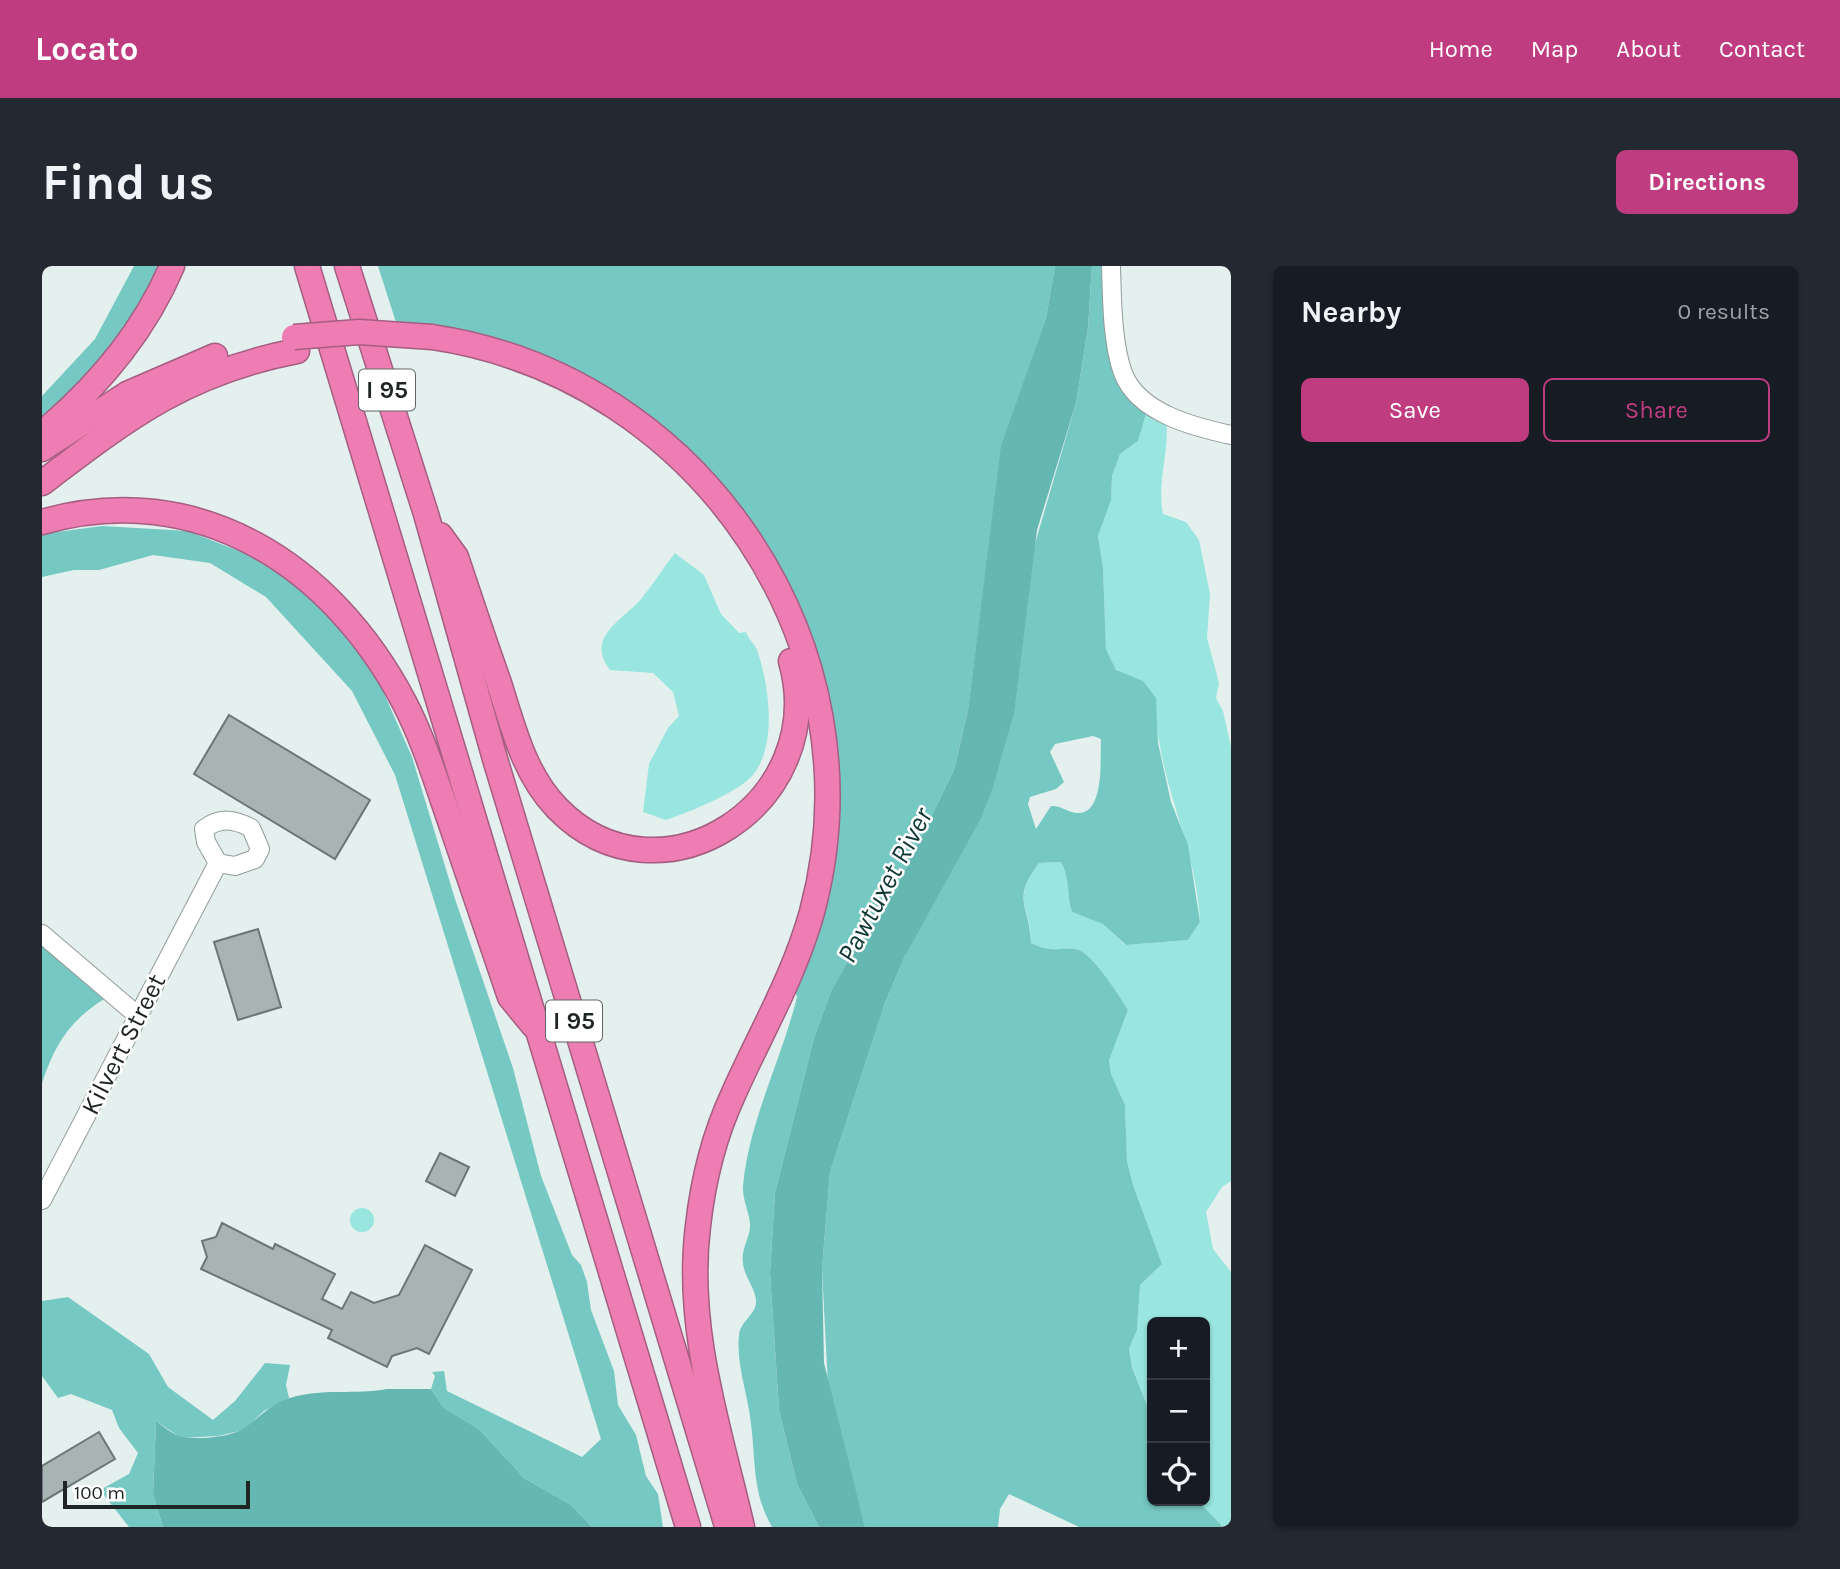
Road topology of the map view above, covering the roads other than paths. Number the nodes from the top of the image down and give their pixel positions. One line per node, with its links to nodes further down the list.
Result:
1 (172, 266): 7 (highway)
2 (307, 266): 16 (highway, I 95)
3 (347, 266): 11 (highway, I 95)
4 (1111, 266): 8 (street)
5 (295, 344): 6 (highway); 9 (highway); 10 (highway)
6 (431, 344): 11 (highway); 20 (highway)
7 (42, 433)
8 (1231, 435)
9 (42, 449)
10 (42, 482)
11 (426, 514): 19 (highway, I 95)
12 (42, 522): 16 (highway)
13 (218, 863): 15 (street, Kilvert Street)
14 (42, 934): 15 (street)
15 (137, 1015): 17 (street, Kilvert Street)
16 (540, 1034): 18 (highway, I 95)
17 (42, 1200)
18 (688, 1527)
19 (727, 1527)
20 (742, 1527)

